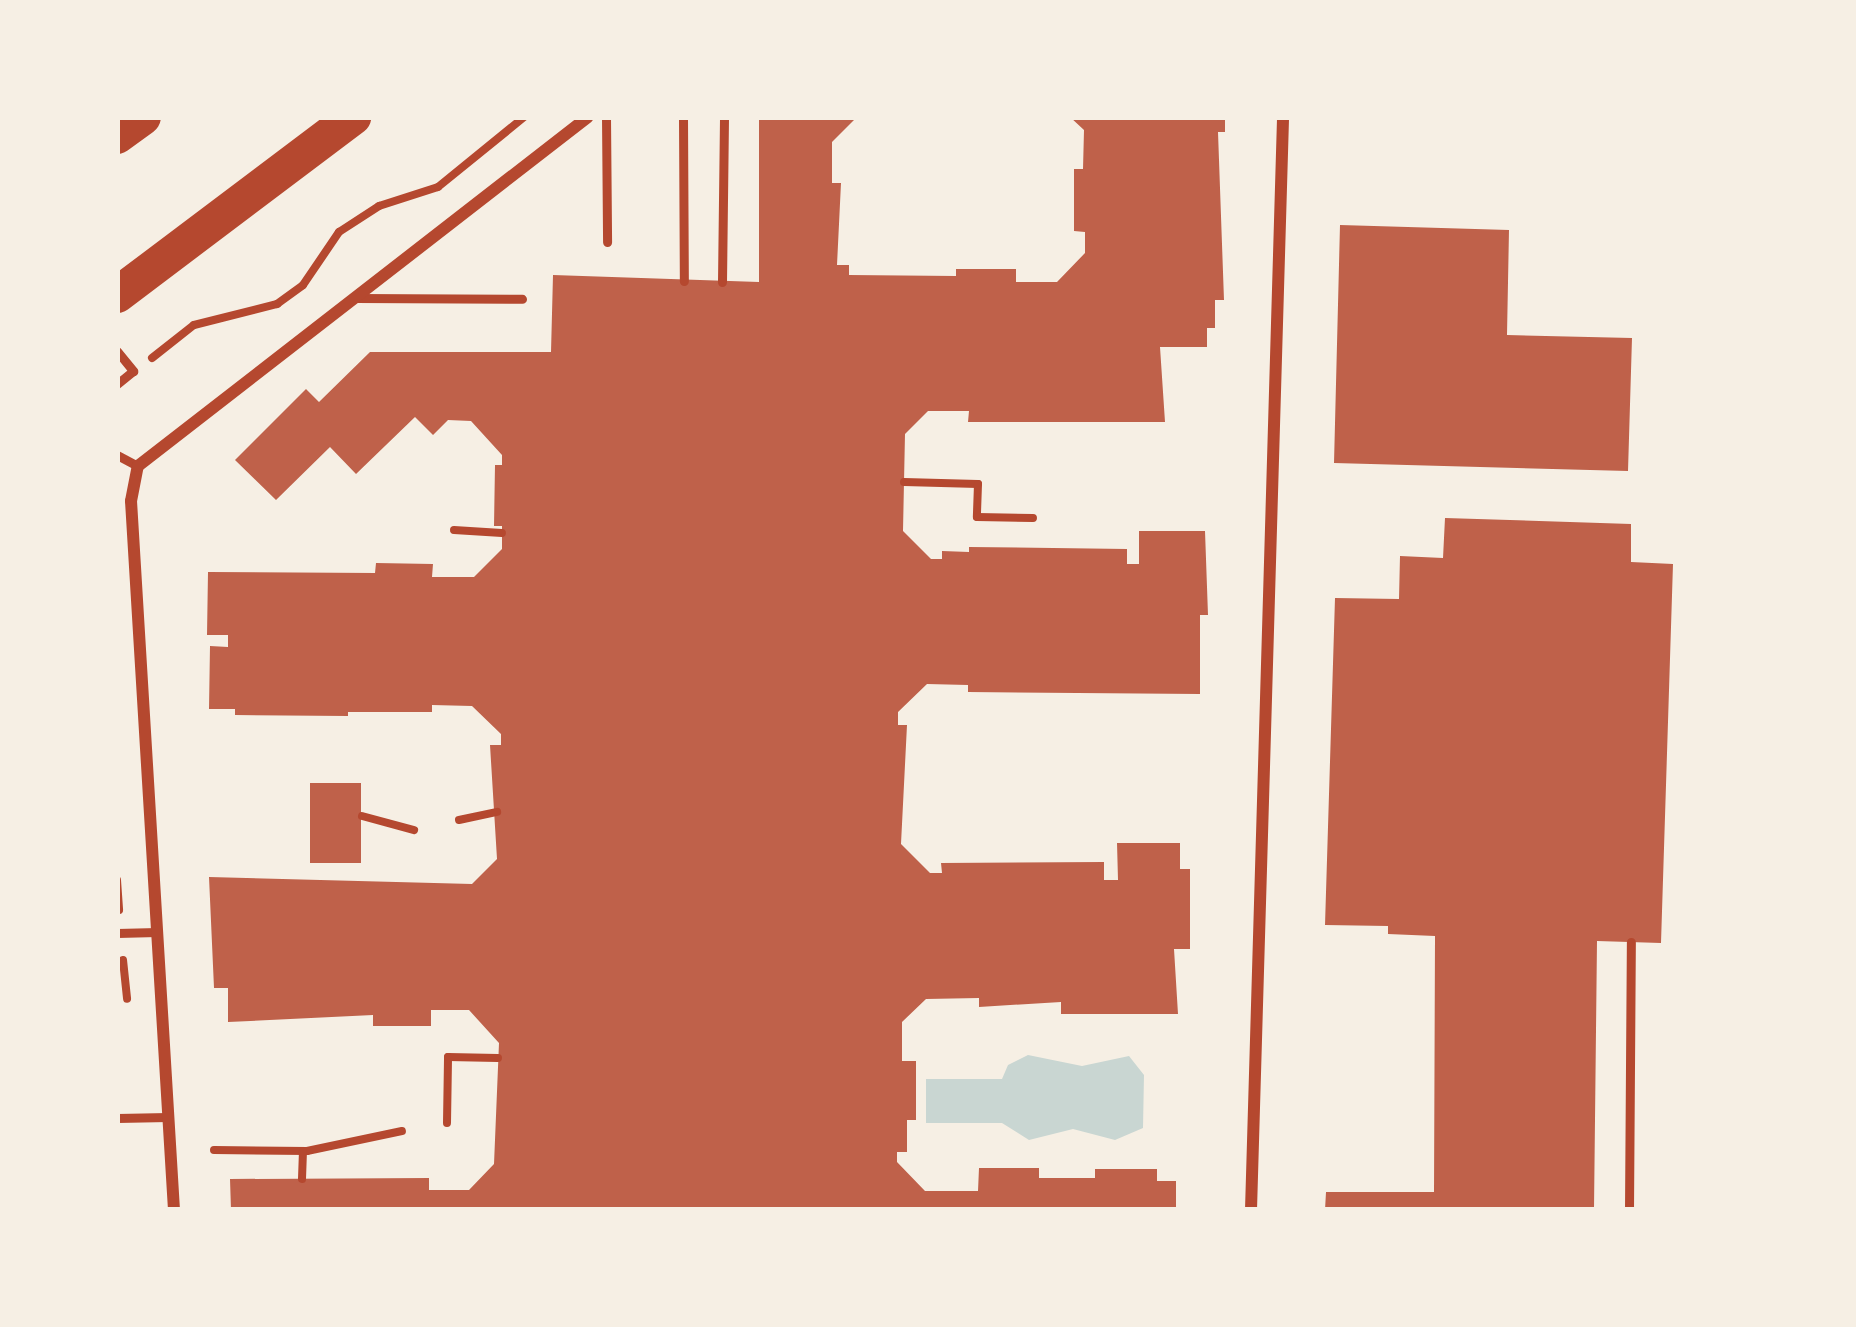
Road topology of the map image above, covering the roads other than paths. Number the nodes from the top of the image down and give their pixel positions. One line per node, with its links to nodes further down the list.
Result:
1 (143, 117): 8 (highway)
2 (353, 117): 12 (highway)
3 (588, 117): 13 (street)
4 (606, 117): 9 (lane)
5 (683, 117): 10 (lane)
6 (724, 117): 11 (lane)
7 (1283, 117): 25 (street)
8 (117, 136)
9 (608, 242)
10 (684, 281)
11 (722, 282)
12 (117, 295)
13 (356, 298): 14 (lane); 18 (street)
14 (522, 299)
15 (117, 351): 16 (lane)
16 (117, 384)
17 (117, 455): 18 (lane)
18 (138, 466): 19 (street)
19 (157, 932): 20 (lane); 22 (street)
20 (117, 933)
21 (1631, 942): 26 (lane)
22 (168, 1117): 23 (lane); 24 (street)
23 (117, 1118)
24 (174, 1210)
25 (1251, 1210)
26 (1630, 1210)

